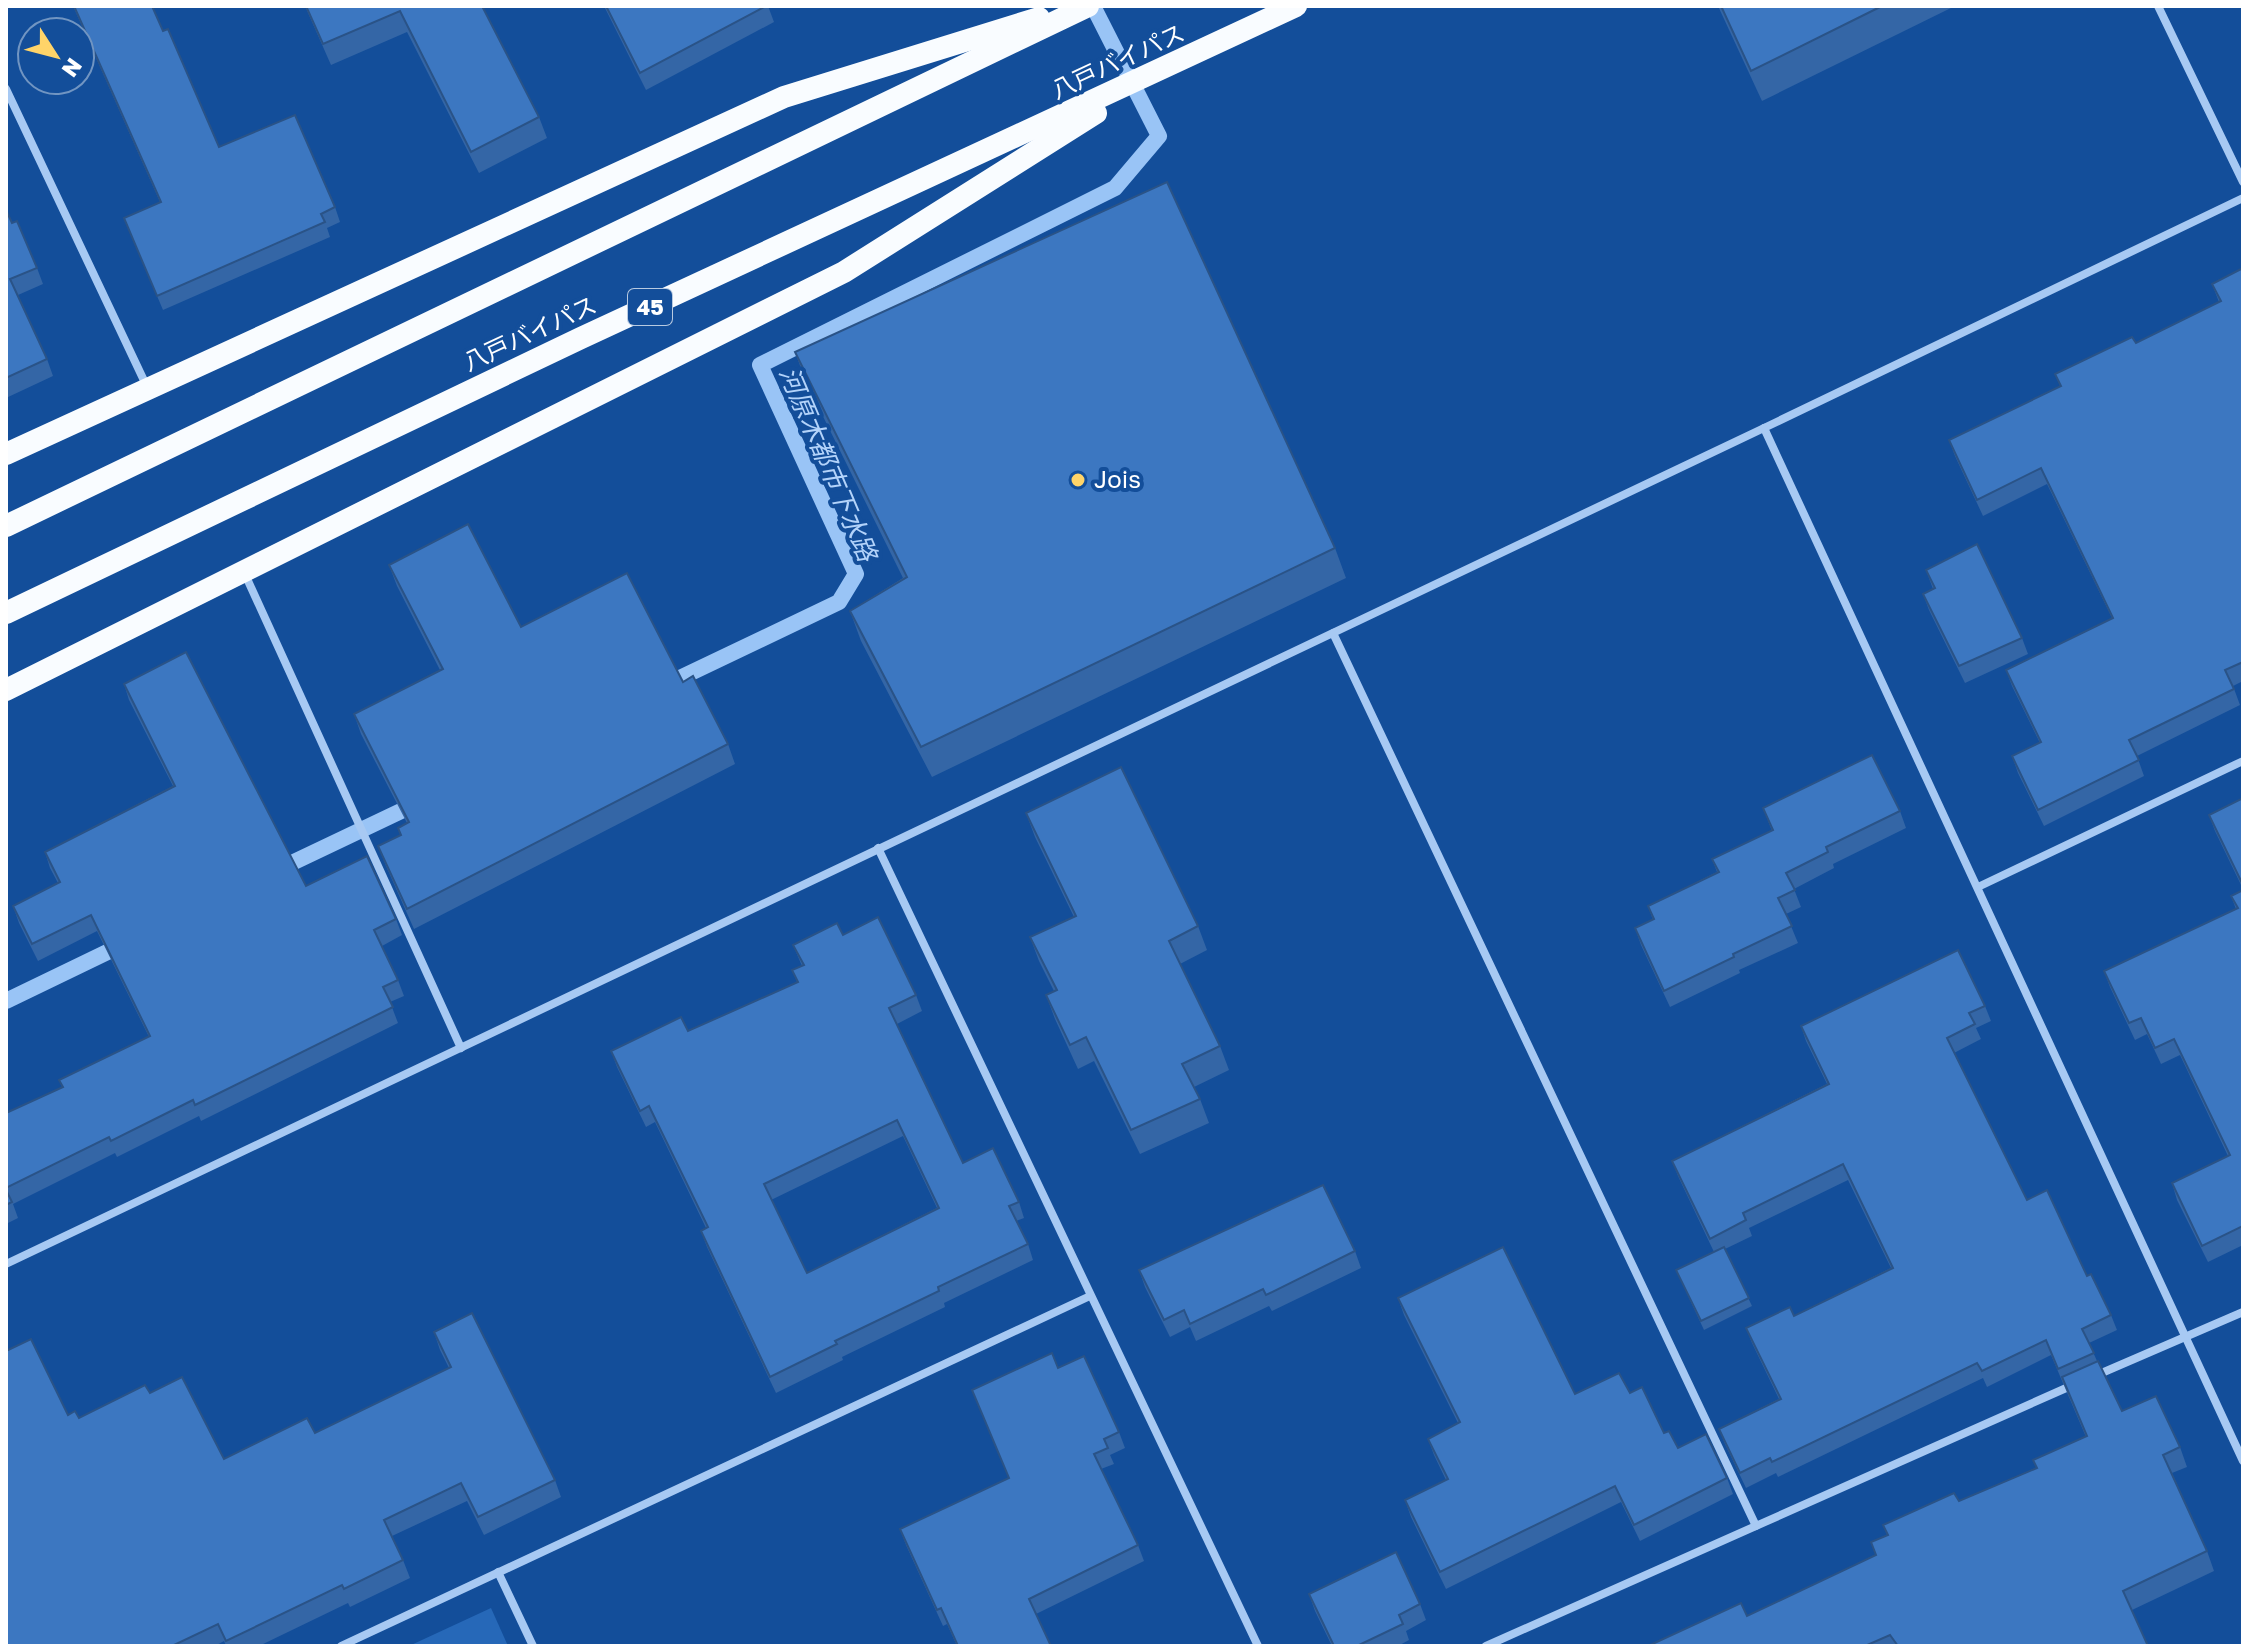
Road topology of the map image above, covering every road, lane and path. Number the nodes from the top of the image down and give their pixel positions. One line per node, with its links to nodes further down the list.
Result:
1 (1077, 6): 9 (highway)
2 (1088, 6): 12 (highway)
3 (1296, 6): 5 (highway, 八戸バイパス / 45)
4 (2158, 6): 7 (street)
5 (1172, 66): 13 (highway); 14 (highway, 八戸バイパス / 45)
6 (6, 89): 9 (street)
7 (2243, 182)
8 (2243, 198): 10 (street)
9 (148, 390): 11 (highway)
10 (1764, 428): 15 (street); 19 (street)
11 (6, 454)
12 (6, 526)
13 (244, 571): 16 (highway); 20 (street)
14 (6, 613)
15 (1333, 633): 18 (street); 26 (street)
16 (6, 690)
17 (2243, 761): 19 (street)
18 (878, 848): 20 (street); 22 (street)
19 (1978, 887): 24 (street)
20 (461, 1048): 21 (street)
21 (6, 1264)
22 (1090, 1296): 27 (street); 30 (street)
23 (2243, 1312): 24 (street)
24 (2185, 1335): 25 (street); 26 (street)
25 (2243, 1461)
26 (1756, 1526): 31 (street)
27 (498, 1572): 28 (street); 29 (street)
28 (341, 1646)
29 (533, 1646)
30 (1258, 1646)
31 (1486, 1646)

